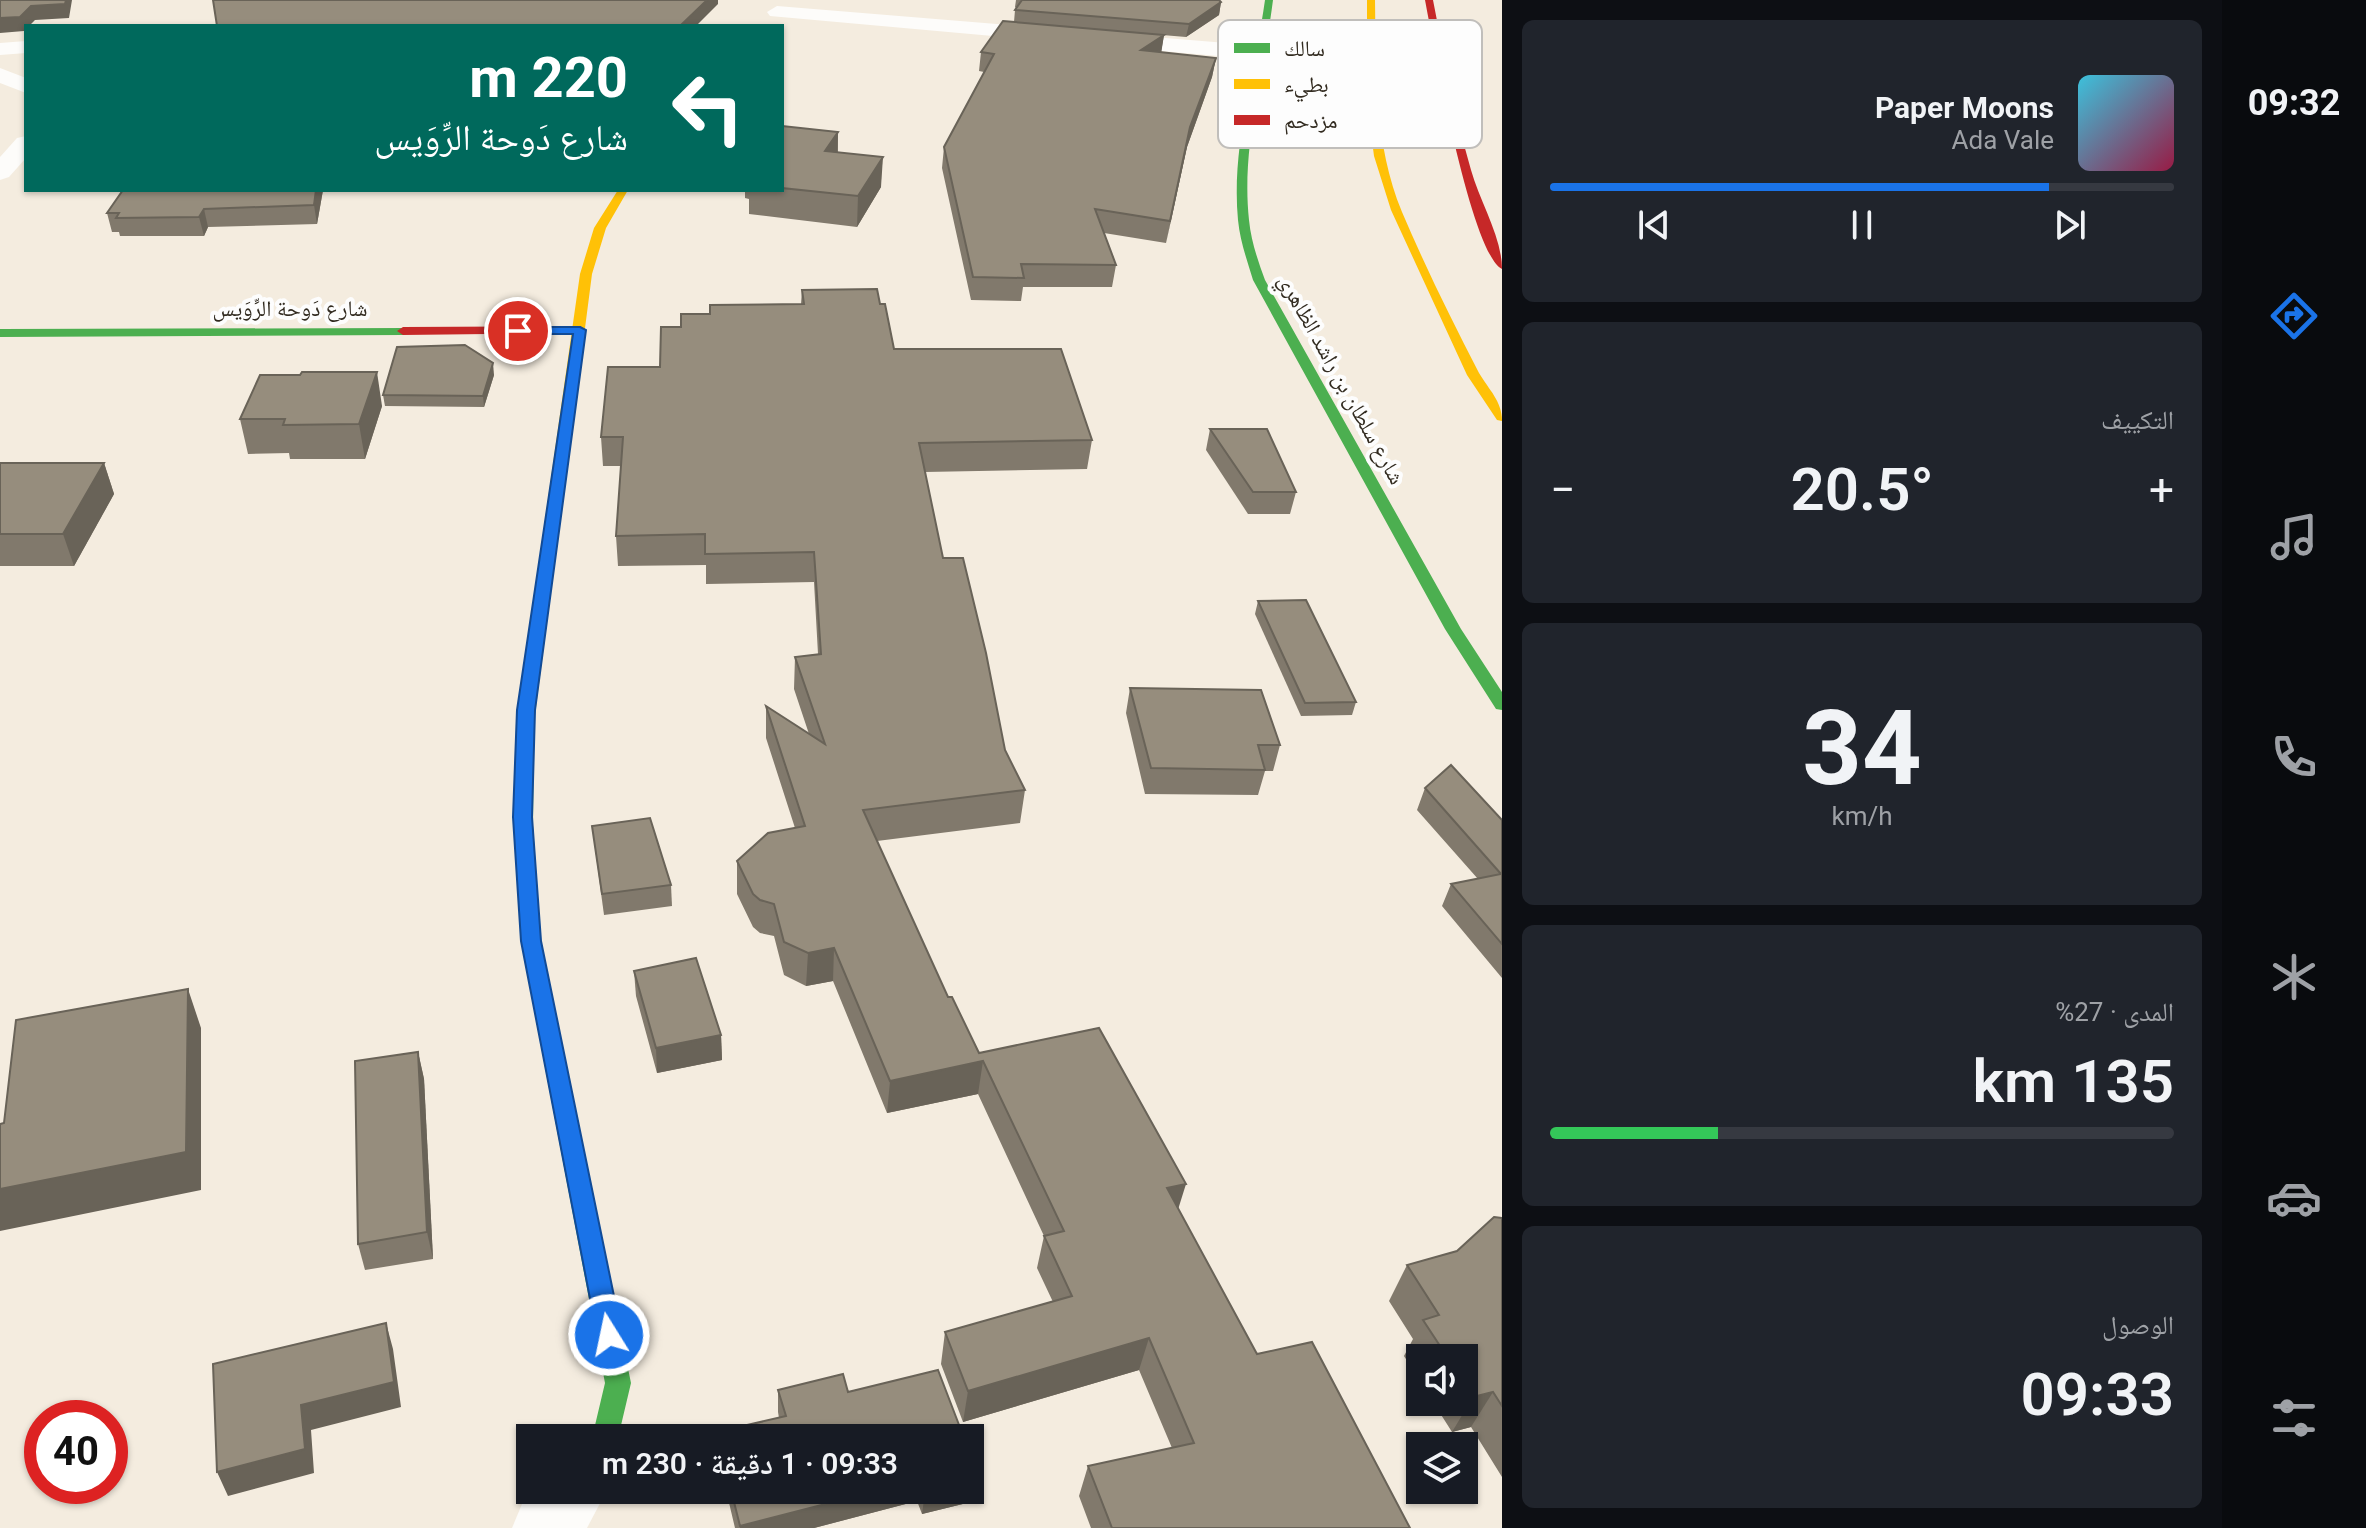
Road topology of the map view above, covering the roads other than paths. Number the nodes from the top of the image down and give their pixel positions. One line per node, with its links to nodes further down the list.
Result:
1 (1269, 0): 5 (street, شارع سلطان بن راشد الظاهري)
2 (1371, 0): 6 (street)
3 (1429, 0): 7 (street)
4 (776, 13): 10 (street)
5 (1267, 20)
6 (1371, 20)
7 (1433, 20)
8 (24, 47): 9 (street)
9 (0, 49)
10 (1218, 49)
11 (0, 75): 12 (street)
12 (24, 85)
13 (24, 145): 17 (street)
14 (1246, 148): 23 (street, شارع سلطان بن راشد الظاهري)
15 (1378, 148): 22 (street)
16 (1459, 148): 19 (street)
17 (0, 172)
18 (622, 192): 20 (street)
19 (1502, 266)
20 (580, 330): 21 (street, شارع دَوحة الرِّوَيس); 24 (street)
21 (0, 333)
22 (1502, 417)
23 (1502, 705)
24 (608, 1424)
25 (564, 1504): 26 (street)
26 (546, 1528)

